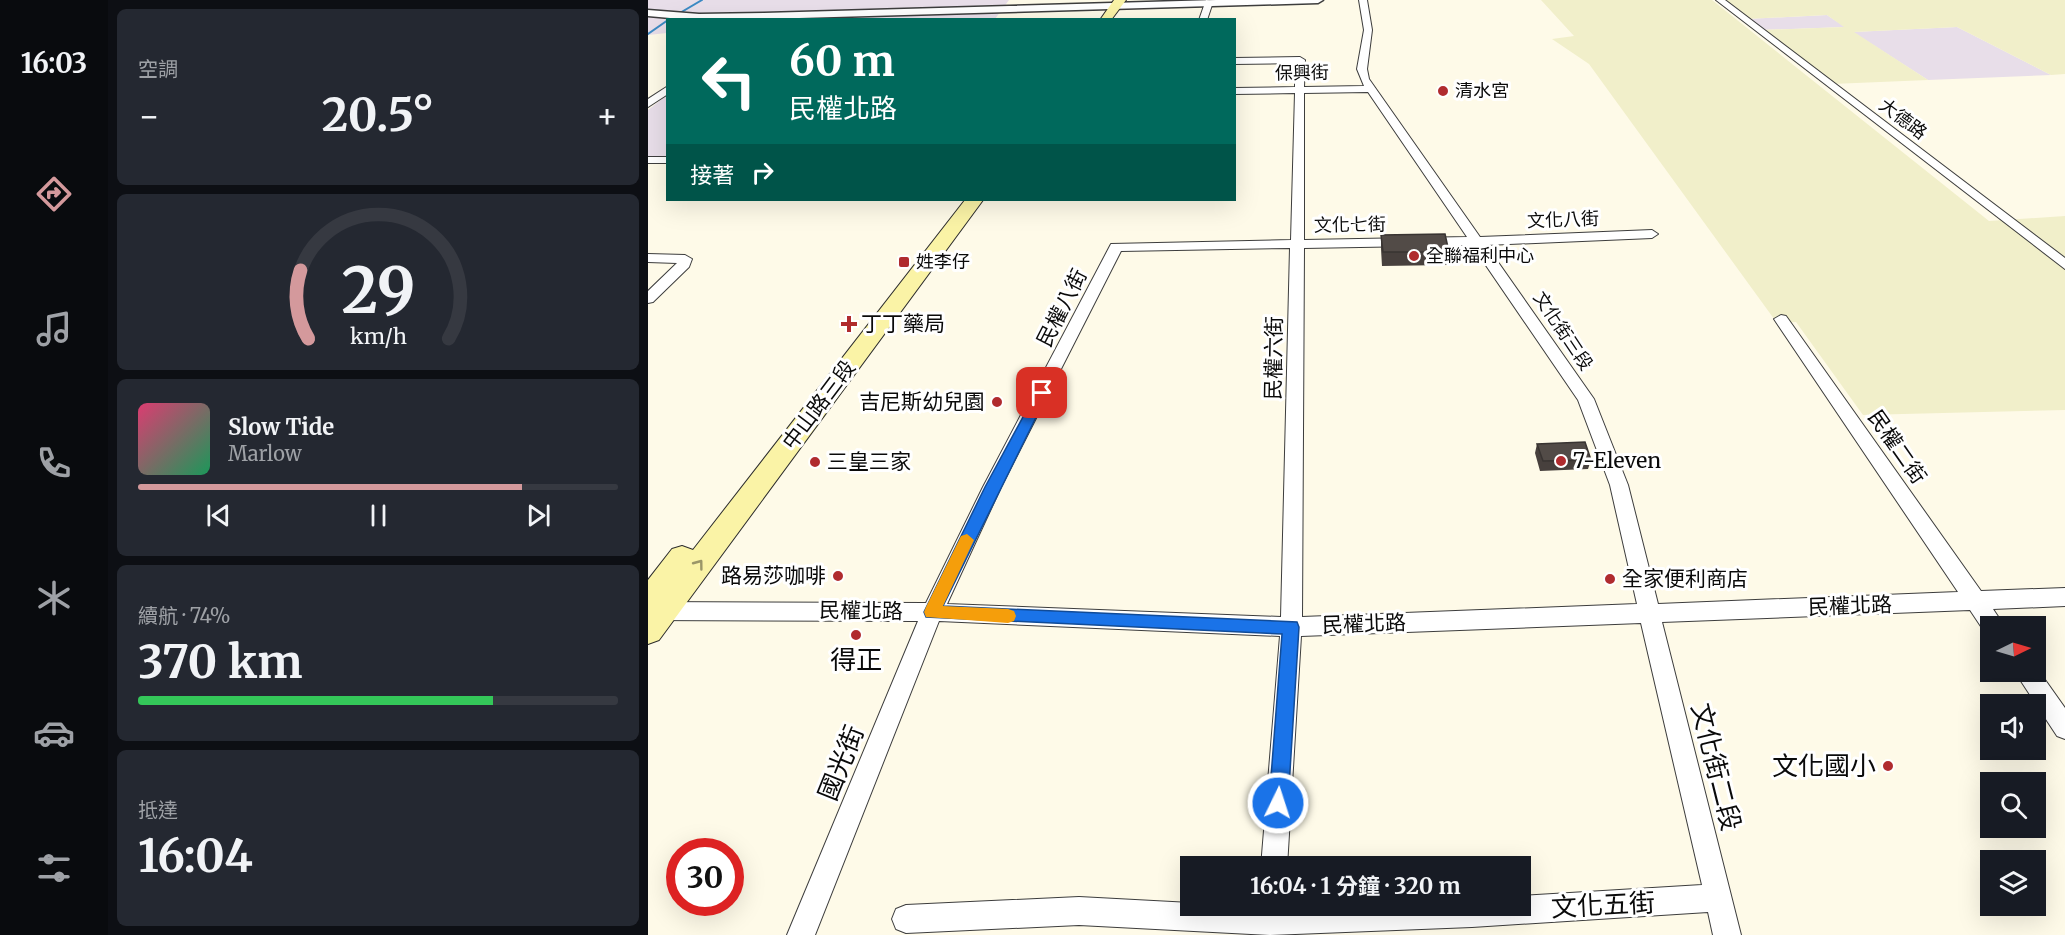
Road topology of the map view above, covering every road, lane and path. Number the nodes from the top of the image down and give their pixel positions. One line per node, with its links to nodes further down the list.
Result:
1 (1318, 0): 5 (street)
2 (1363, 0): 12 (street, 文化街三段)
3 (1720, 0): 25 (street, 大德路)
4 (1123, 2): 5 (street); 7 (street); 8 (main road); 9 (main road)
5 (1209, 2): 10 (street)
6 (653, 14): 7 (street)
7 (761, 18)
8 (1107, 18)
9 (1115, 18)
10 (1204, 18)
11 (1236, 61): 14 (street, 民權六街)
12 (1370, 89): 14 (street, 保興街); 22 (street, 文化街三段)
13 (666, 90): 16 (street)
14 (1299, 90): 15 (street, 保興街); 23 (street, 民權六街)
15 (1236, 91)
16 (648, 104)
17 (648, 160): 18 (street)
18 (666, 160)
19 (960, 201): 32 (main road, 中山路三段)
20 (973, 201): 32 (main road, 中山路三段, one-way to 20)
21 (1652, 234): 22 (street, 文化八街)
22 (1476, 241): 23 (street, 文化七街); 31 (street, 文化街三段)
23 (1296, 244): 30 (street, 民權八街); 34 (street, 民權六街)
24 (648, 258): 26 (street)
25 (2065, 265)
26 (648, 299)
27 (1781, 319): 29 (street, 民權二街)
28 (2065, 597): 29 (street, 民權北路)
29 (1977, 601): 31 (street, 民權北路); 33 (street, 民權二街)
30 (932, 612): 32 (street, 民權北路); 34 (street, 民權北路); 41 (street, 國光街)
31 (1649, 613): 34 (street, 民權北路); 38 (street, 文化街二段)
32 (652, 614)
33 (1987, 616)
34 (1291, 627): 37 (street, 民權六街)
35 (2033, 682): 36 (street)
36 (2065, 728)
37 (1275, 856)
38 (1720, 898): 40 (street, 文化五街); 42 (street, 文化街二段)
39 (906, 919): 40 (street, 文化五街)
40 (1270, 921)
41 (801, 935)
42 (1727, 935)

